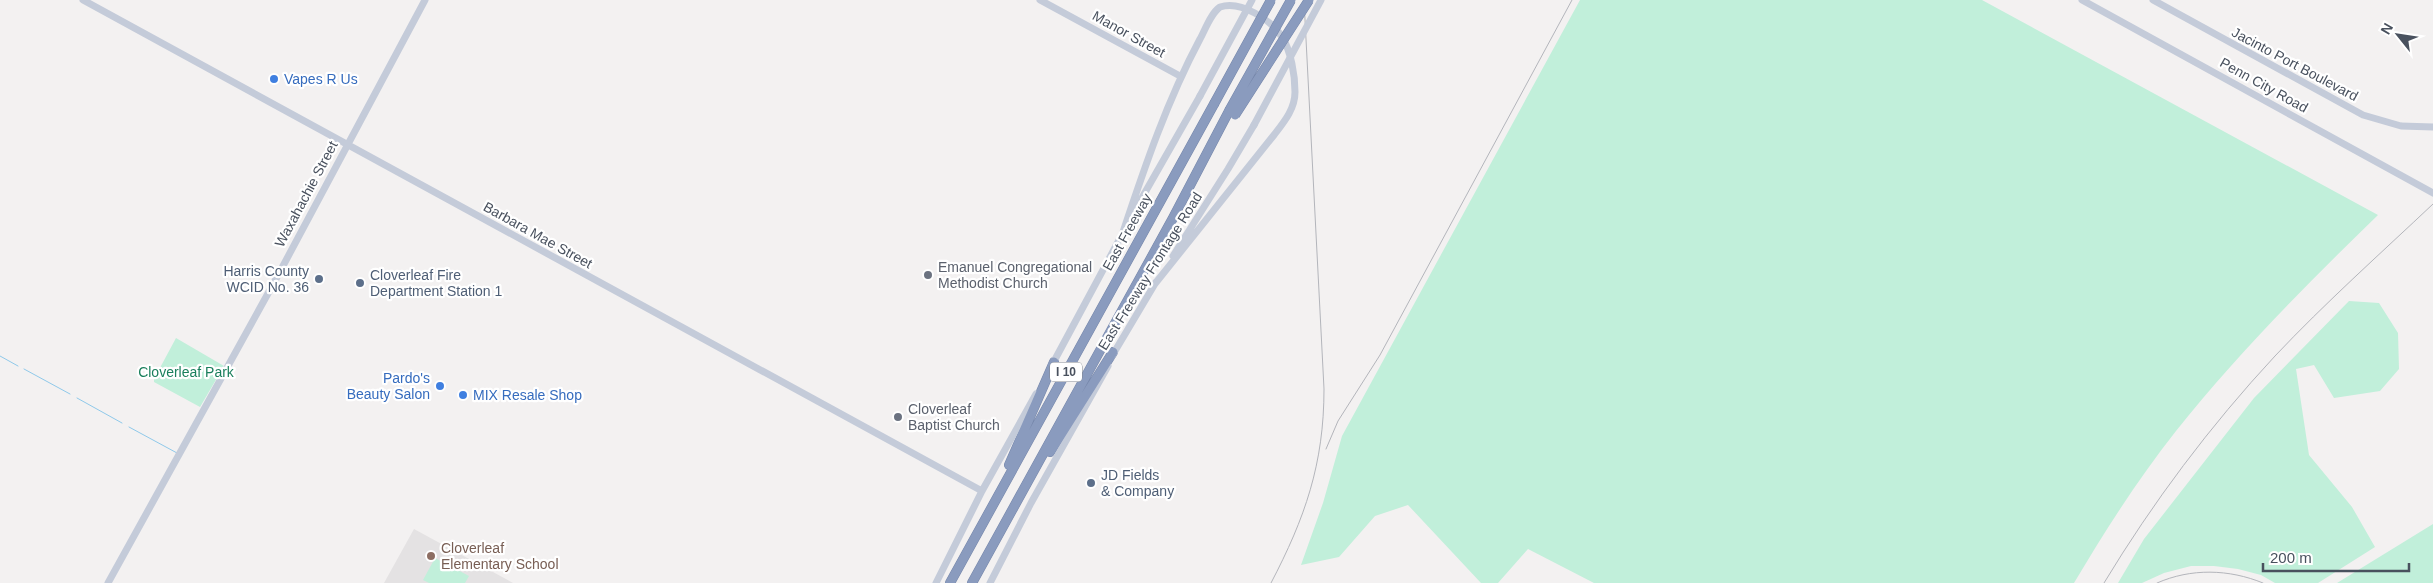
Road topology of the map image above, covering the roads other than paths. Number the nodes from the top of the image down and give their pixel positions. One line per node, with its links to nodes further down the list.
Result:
1 (83, 0): 14 (main road, Barbara Mae Street)
2 (425, 0): 14 (main road, Waxahachie Street)
3 (1040, 0): 11 (main road, Manor Street)
4 (1252, 0): 16 (main road, bridge)
5 (1271, 0): 21 (highway, East Freeway / I 10, bridge)
6 (1291, 0): 12 (highway, I 10, bridge)
7 (1309, 0): 12 (highway, bridge)
8 (1321, 0): 17 (main road, East Freeway Frontage Road, bridge)
9 (2082, 0): 15 (main road, Penn City Road)
10 (2153, 0): 13 (main road, Jacinto Port Boulevard)
11 (1180, 76): 16 (main road); 17 (main road)
12 (1232, 113): 22 (highway, I 10)
13 (2433, 127)
14 (347, 144): 20 (main road, Barbara Mae Street); 23 (main road, Waxahachie Street)
15 (2433, 193)
16 (1123, 232): 19 (main road)
17 (1154, 285): 18 (main road, East Freeway Frontage Road)
18 (1113, 352): 22 (highway); 27 (main road, East Freeway Frontage Road)
19 (1054, 362): 20 (main road); 21 (highway)
20 (982, 492): 24 (main road)
21 (993, 503): 25 (highway, East Freeway / I 10)
22 (1012, 509): 26 (highway, I 10)
23 (108, 583)
24 (936, 583)
25 (950, 583)
26 (972, 583)
27 (990, 583)

